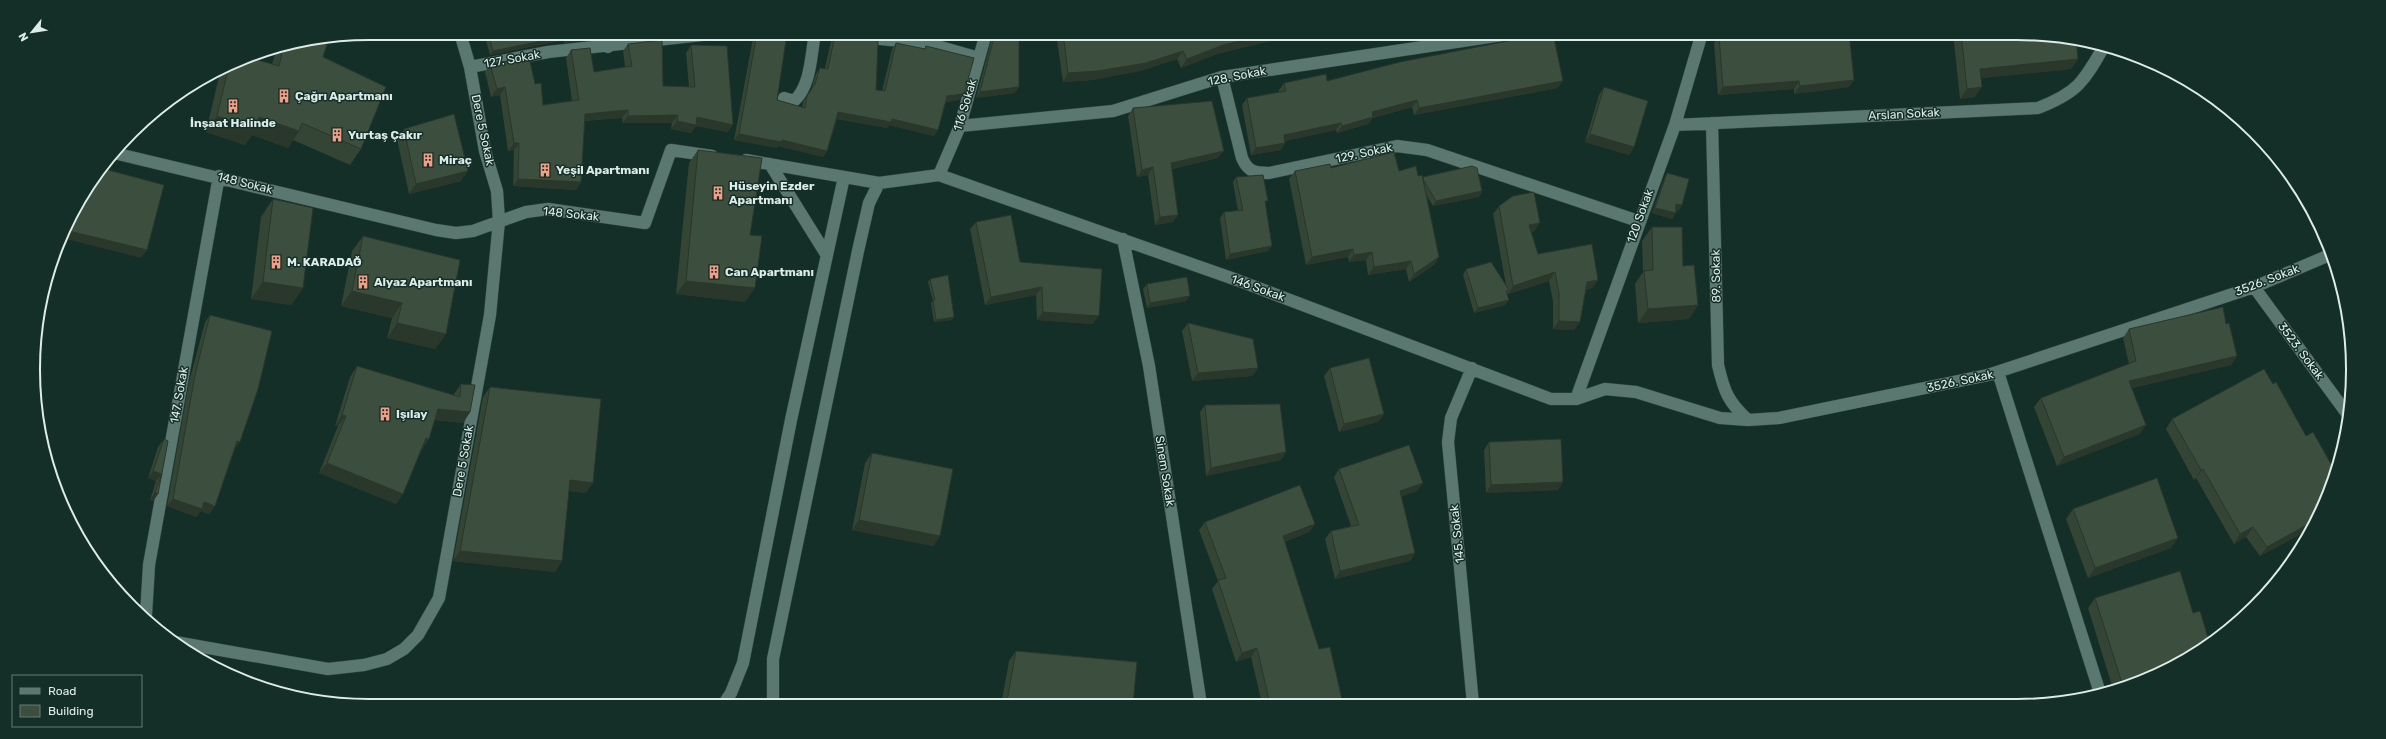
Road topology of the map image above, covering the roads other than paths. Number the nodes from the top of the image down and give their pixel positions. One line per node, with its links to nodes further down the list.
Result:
1 (462, 40): 12 (street, Dere 5 Sokak)
2 (606, 40): 9 (street)
3 (664, 40): 9 (street, 127. Sokak)
4 (813, 40): 14 (street)
5 (891, 40): 11 (street)
6 (984, 40): 11 (street, 116 Sokak)
7 (1469, 40): 13 (street, 128. Sokak)
8 (1700, 40): 16 (street, 120 Sokak)
9 (608, 47): 12 (street, 127. Sokak)
10 (2101, 51): 15 (street, Arslan Sokak)
11 (979, 58): 17 (street, 116 Sokak)
12 (470, 67): 24 (street, Dere 5 Sokak)
13 (1222, 77): 17 (street, 128. Sokak); 25 (street, 129. Sokak)
14 (784, 98)
15 (1712, 123): 16 (street, Arslan Sokak); 34 (street, 89. Sokak)
16 (1675, 125): 25 (street, 120 Sokak)
17 (960, 126): 20 (street, 116 Sokak)
18 (120, 154): 21 (street, 148 Sokak)
19 (770, 164): 22 (street, 148 Sokak); 24 (street, 148 Sokak); 27 (street)
20 (939, 175): 23 (street, 148 Sokak); 26 (street, 146 Sokak)
21 (219, 176): 24 (street, 148 Sokak); 35 (street, 147. Sokak)
22 (844, 177): 23 (street, 148 Sokak); 27 (street)
23 (878, 183): 39 (street)
24 (499, 221): 36 (street, Dere 5 Sokak)
25 (1638, 221): 32 (street, 120 Sokak)
26 (1123, 239): 30 (street, 146 Sokak); 40 (street, Sinem Sokak)
27 (826, 254): 38 (street)
28 (2326, 256): 29 (street, 3526. Sokak)
29 (2254, 287): 31 (street, 3526. Sokak); 33 (street, 3523. Sokak)
30 (1472, 368): 32 (street, 146 Sokak); 41 (street, 145. Sokak)
31 (1998, 372): 34 (street, 3526. Sokak); 37 (street)
32 (1576, 398): 34 (street, 3526. Sokak)
33 (2343, 409)
34 (1748, 420)
35 (146, 611)
36 (188, 644)
37 (2099, 689)
38 (727, 699)
39 (773, 699)
40 (1200, 699)
41 (1473, 699)

